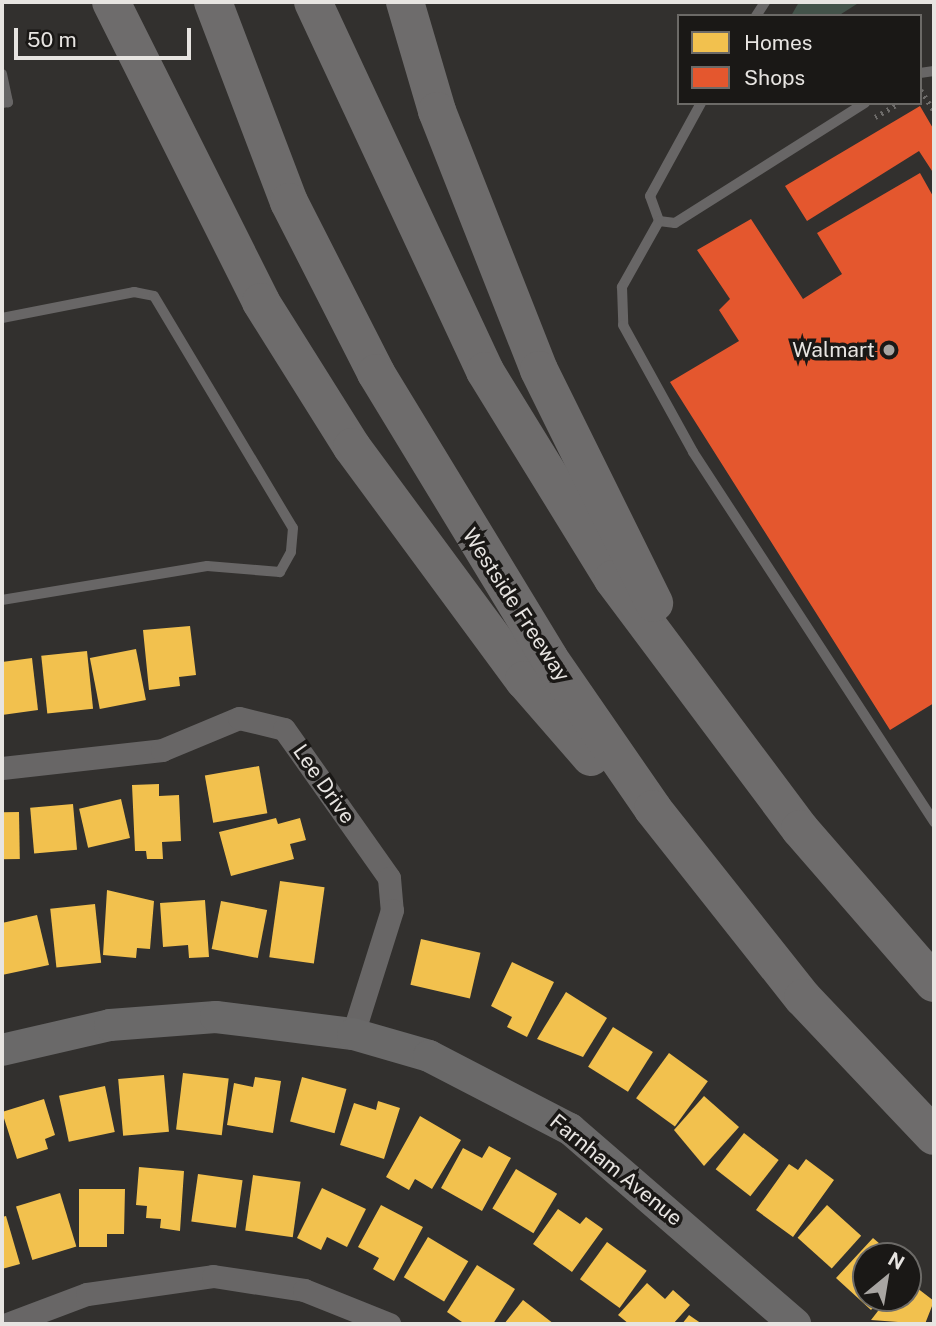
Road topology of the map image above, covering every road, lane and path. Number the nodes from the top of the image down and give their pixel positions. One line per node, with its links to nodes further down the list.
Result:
1 (111, 2): 18 (highway)
2 (213, 2): 18 (highway, Westside Freeway)
3 (313, 2): 14 (highway)
4 (405, 2): 14 (highway)
5 (2, 74): 6 (lane)
6 (2, 103)
7 (932, 103): 10 (path)
8 (700, 105): 11 (lane)
9 (862, 105): 11 (lane)
10 (934, 111)
11 (659, 221): 16 (lane)
12 (2, 318): 13 (lane)
13 (2, 600)
14 (705, 705): 17 (highway)
15 (2, 768): 19 (street, Lee Drive)
16 (934, 822)
17 (934, 983)
18 (803, 998): 21 (highway, Westside Freeway)
19 (353, 1034): 20 (street, Farnham Avenue); 25 (street, Farnham Avenue)
20 (2, 1050)
21 (934, 1136)
22 (32, 1319): 23 (street); 24 (street)
23 (7, 1324)
24 (389, 1324)
25 (796, 1324)

